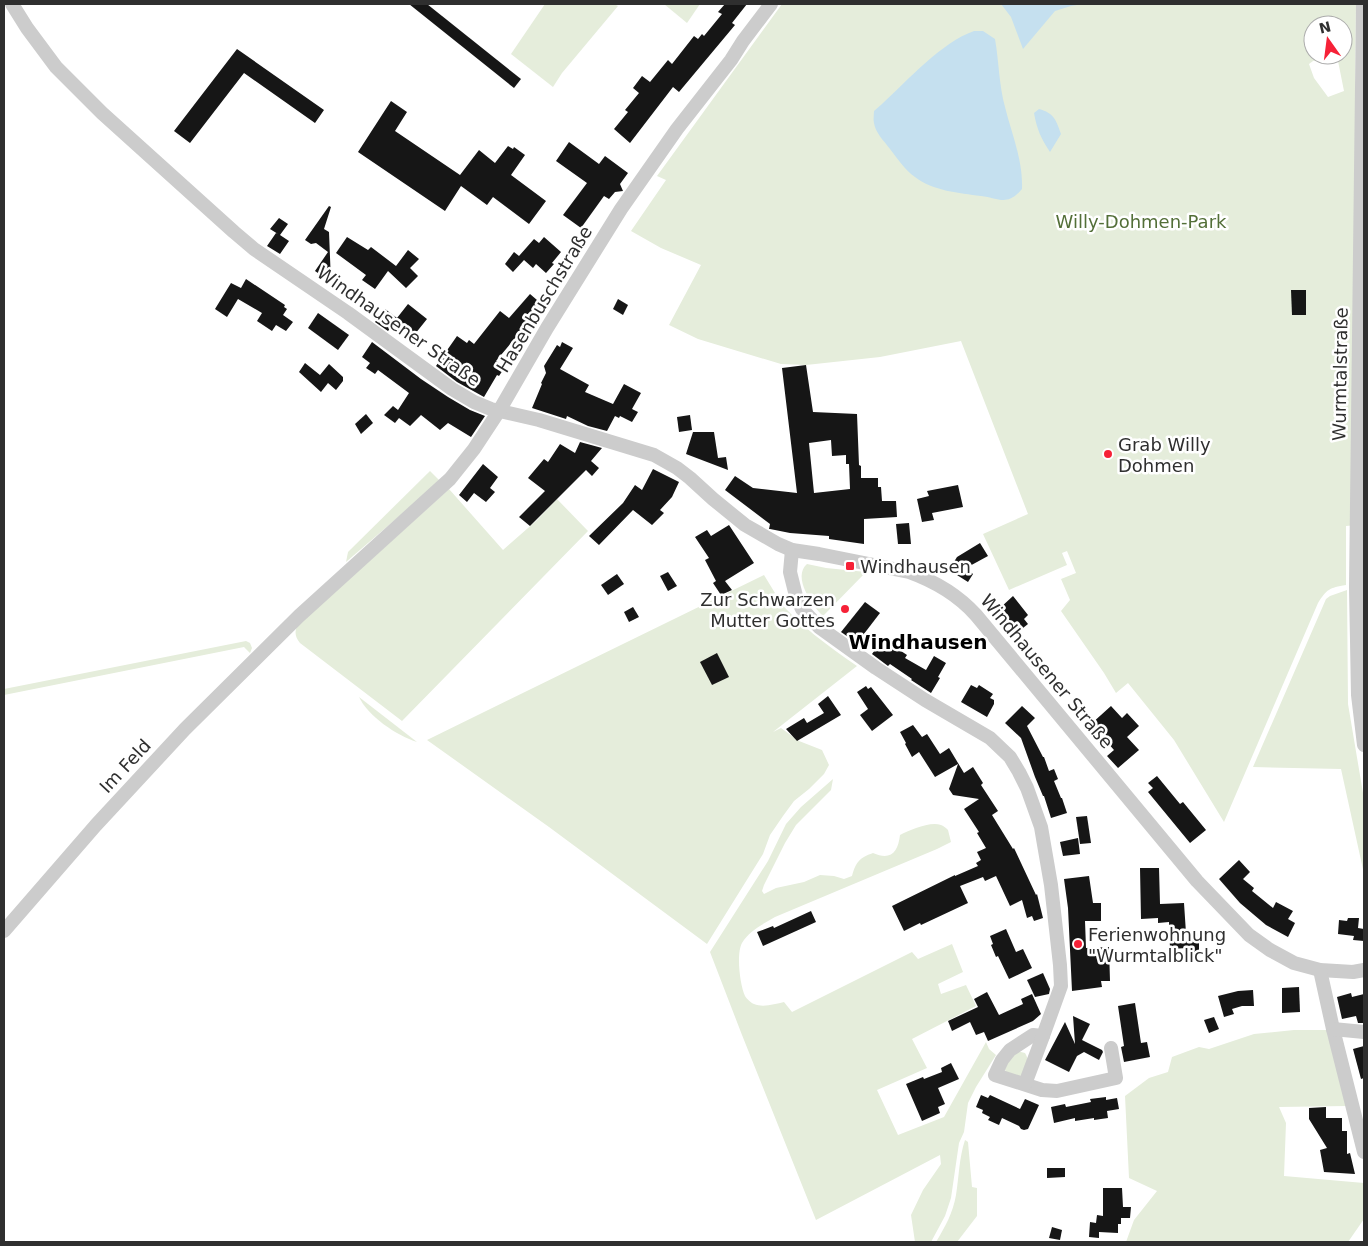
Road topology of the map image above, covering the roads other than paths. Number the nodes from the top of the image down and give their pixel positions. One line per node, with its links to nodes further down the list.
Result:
1 (12, 4): 4 (street, Windhausener Straße)
2 (771, 4): 4 (street, Hasenbuschstraße)
3 (1363, 4): 7 (street, Wurmtalstraße)
4 (500, 411): 5 (street, Windhausener Straße); 6 (street, Hasenbuschstraße)
5 (792, 550): 9 (street, Windhausener Straße); 13 (street)
6 (281, 633): 8 (street, Im Feld)
7 (1364, 745)
8 (4, 931)
9 (1320, 970): 10 (street, Windhausener Straße); 11 (street)
10 (1364, 970)
11 (1333, 1029): 12 (street); 16 (street)
12 (1364, 1032)
13 (1043, 1036): 15 (street); 15 (street)
14 (1111, 1048): 15 (street)
15 (1025, 1084)
16 (1362, 1136): 17 (street)
17 (1364, 1152)

